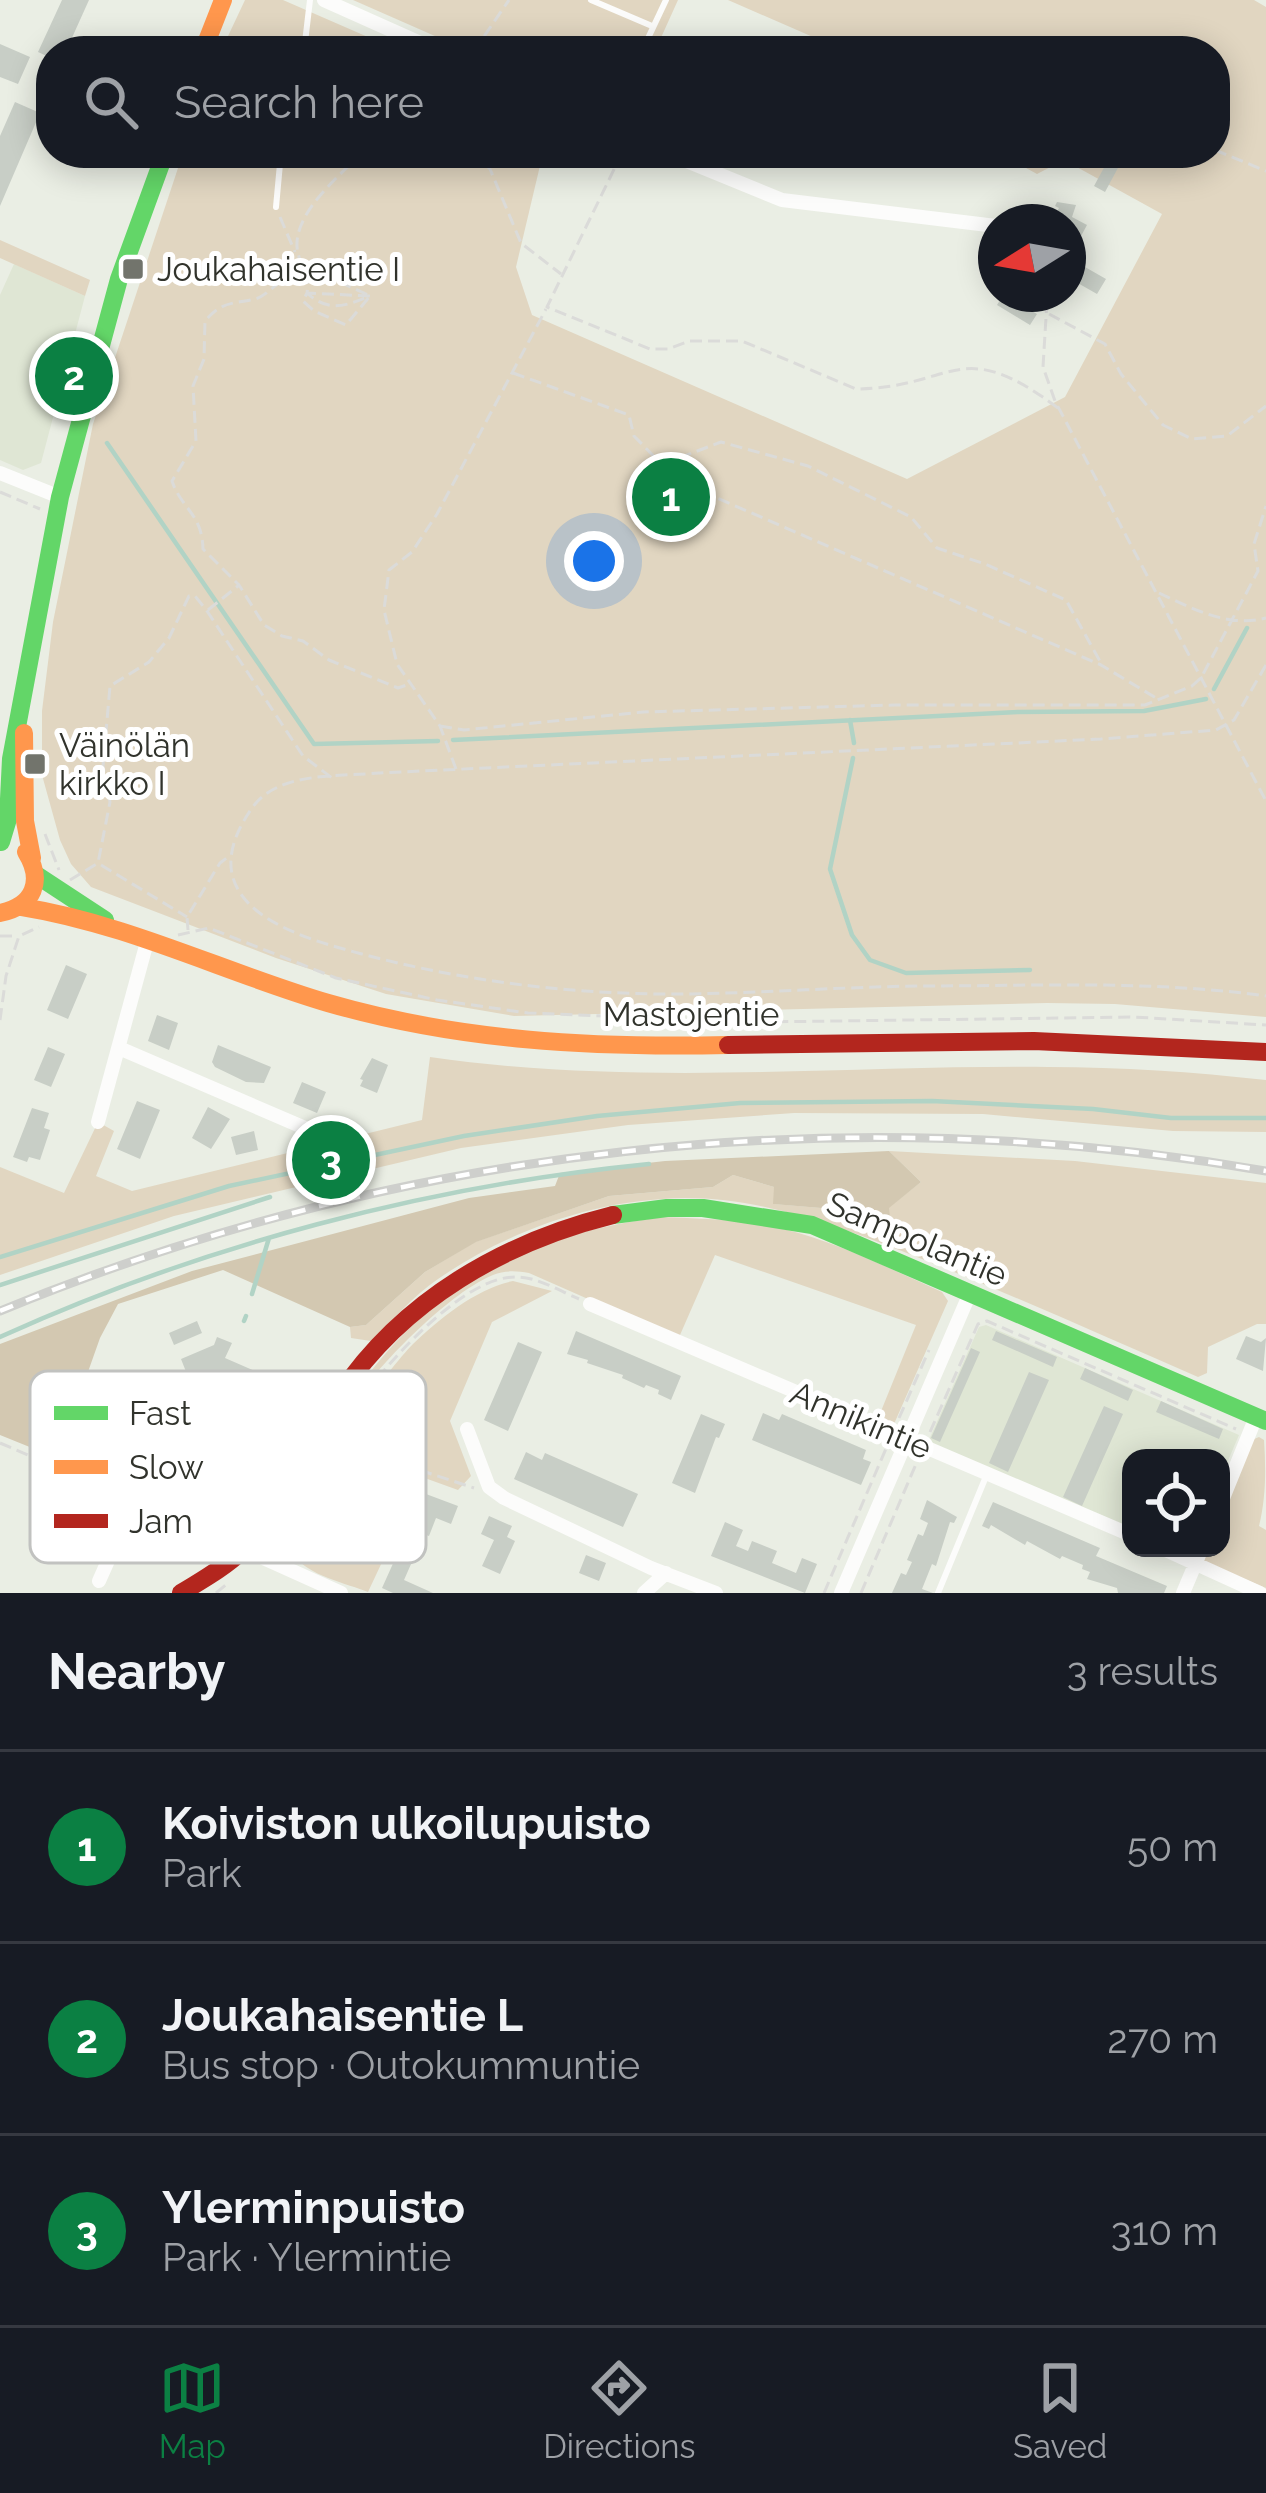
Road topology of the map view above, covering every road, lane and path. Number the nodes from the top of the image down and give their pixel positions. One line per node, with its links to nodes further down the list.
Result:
1 (224, 0): 8 (street)
2 (310, 0): 9 (lane)
3 (323, 0): 10 (street)
4 (509, 0): 11 (path)
5 (591, 0): 7 (lane)
6 (666, 0): 7 (lane)
7 (652, 26): 12 (lane)
8 (209, 36)
9 (306, 36)
10 (404, 36)
11 (484, 36)
12 (648, 36)
13 (1230, 155): 20 (path)
14 (160, 168): 37 (street)
15 (280, 168): 21 (lane)
16 (347, 168): 23 (path)
17 (489, 168): 24 (path)
18 (615, 168): 24 (path)
19 (704, 168): 22 (street)
20 (1266, 171)
21 (276, 207): 23 (path)
22 (978, 224)
23 (298, 259): 25 (path); 26 (path)
24 (562, 275): 29 (path)
25 (309, 277): 26 (path); 27 (path); 28 (path)
26 (285, 279): 40 (path)
27 (307, 293): 28 (path); 28 (path); 28 (path)
28 (370, 296)
29 (547, 307): 31 (path); 33 (path)
30 (1046, 313): 32 (path); 33 (path)
31 (512, 373): 34 (path); 48 (path)
32 (1266, 406)
33 (1058, 408): 41 (path)
34 (662, 465): 45 (path); 45 (path)
35 (0, 473): 37 (street)
36 (0, 492): 39 (path)
37 (60, 497): 49 (street)
38 (1266, 506): 44 (path)
39 (42, 510)
40 (239, 585): 42 (path); 48 (path)
41 (1155, 591): 44 (path); 47 (path)
42 (207, 611): 54 (path); 58 (path)
43 (1266, 618): 44 (path)
44 (1235, 620): 47 (path)
45 (1101, 665): 50 (path)
46 (1266, 665): 51 (path)
47 (1201, 678): 50 (path); 51 (path)
48 (410, 684): 52 (path)
49 (24, 693): 56 (street); 59 (street)
50 (1157, 699): 52 (path)
51 (1225, 724): 53 (path); 55 (path)
52 (440, 726): 53 (path)
53 (456, 770): 54 (path)
54 (332, 778): 57 (path)
55 (1266, 801)
56 (0, 842): 59 (street, Mastojentie)
57 (230, 856): 62 (path); 68 (path)
58 (98, 863): 60 (path); 62 (path)
59 (35, 867): 61 (street); 67 (street, Mastojentie)
60 (73, 891)
61 (7, 915): 67 (street, Mastojentie)
62 (187, 917): 63 (path)
63 (189, 932): 66 (path); 69 (path)
64 (19, 936): 65 (path)
65 (0, 937)
66 (172, 937)
67 (139, 938): 70 (street); 71 (street, Mastojentie)
68 (1266, 996)
69 (1266, 1025)
70 (119, 1048): 72 (street); 73 (street)
71 (1266, 1052)
72 (98, 1122)
73 (320, 1134)
74 (970, 1293): 77 (street, Sampolantie); 79 (street, Sampolantie); 81 (street)
75 (590, 1304): 78 (path); 81 (street, Annikintie)
76 (929, 1350): 81 (path)
77 (359, 1371)
78 (385, 1371)
79 (1257, 1424): 83 (path); 86 (street)
80 (466, 1430): 93 (street)
81 (900, 1437): 83 (street, Annikintie); 101 (path); 102 (street)
82 (0, 1443): 84 (path)
83 (924, 1447): 85 (street, Annikintie); 103 (path)
84 (30, 1456)
85 (988, 1474): 87 (street, Annikintie); 104 (lane)
86 (1230, 1483)
87 (1122, 1531)
88 (1199, 1557): 105 (street)
89 (1201, 1557): 106 (street)
90 (107, 1563): 94 (street)
91 (224, 1563): 96 (street, Sampolantie)
92 (273, 1563): 98 (street)
93 (666, 1574): 99 (street); 100 (street)
94 (99, 1581)
95 (231, 1581): 97 (path)
96 (181, 1593)
97 (216, 1593)
98 (341, 1593)
99 (644, 1593)
100 (716, 1593)
101 (824, 1593)
102 (842, 1593)
103 (860, 1593)
104 (938, 1593)
105 (1183, 1593)
106 (1260, 1593)

